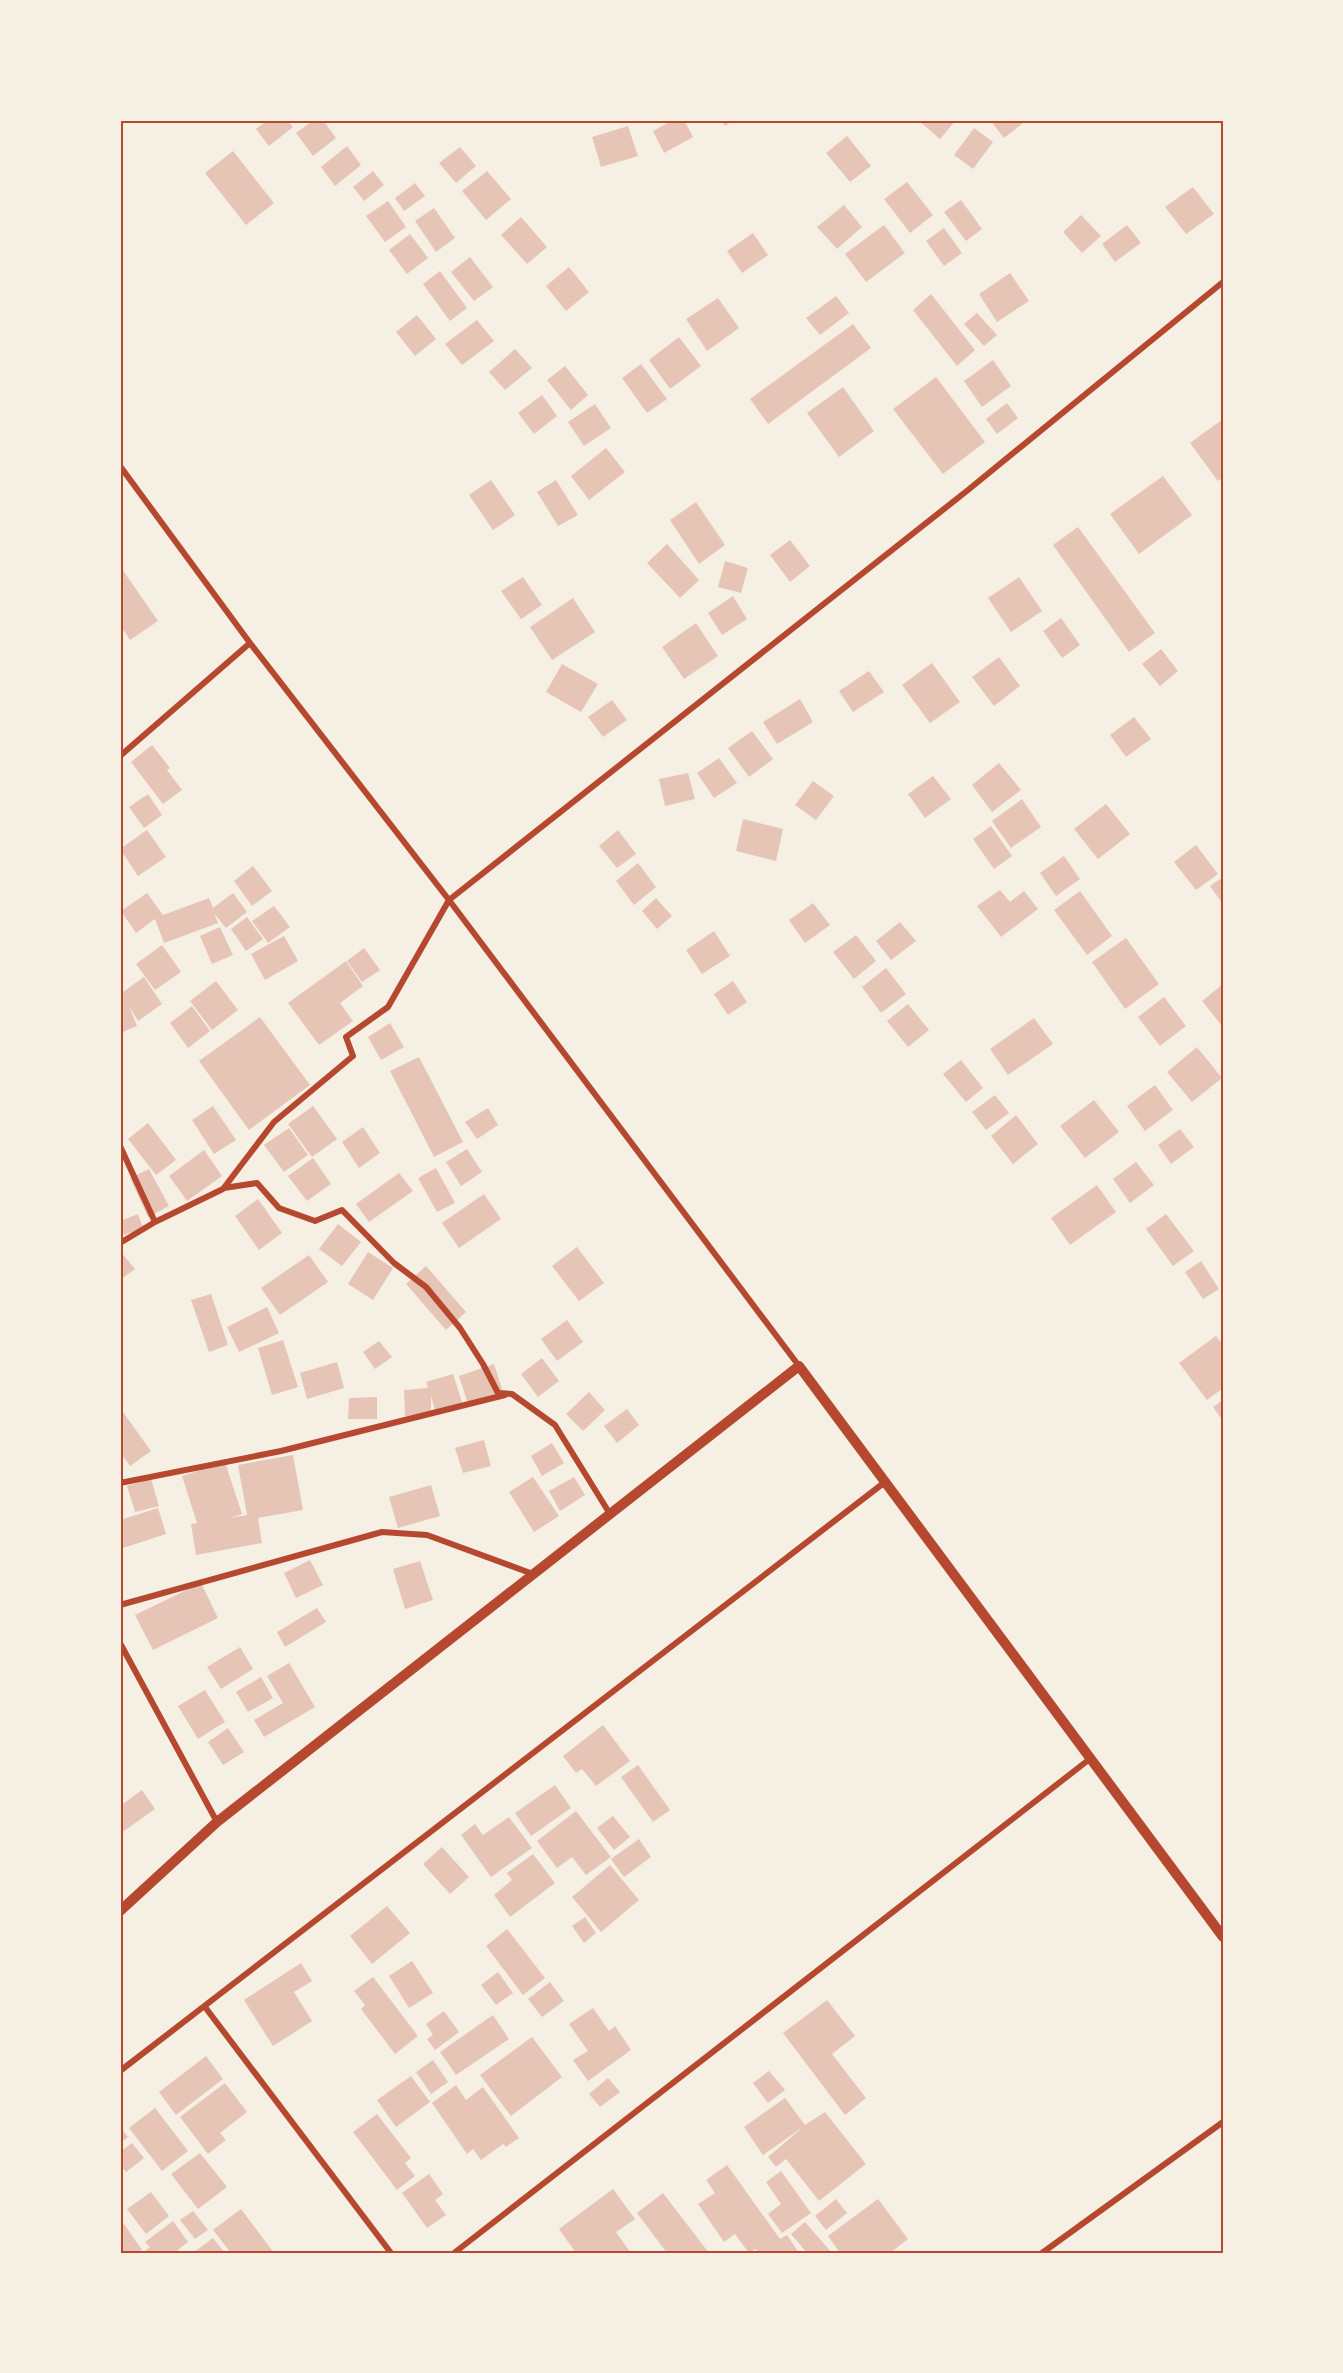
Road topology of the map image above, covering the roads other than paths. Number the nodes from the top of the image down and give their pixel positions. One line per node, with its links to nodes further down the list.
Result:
1 (1223, 282): 5 (street)
2 (120, 466): 3 (street)
3 (250, 643): 4 (street); 5 (street)
4 (120, 756)
5 (449, 900): 7 (street); 10 (street)
6 (120, 1146): 8 (street)
7 (223, 1189): 8 (street); 11 (street)
8 (155, 1222): 9 (street)
9 (120, 1243)
10 (800, 1365): 12 (street); 14 (street)
11 (512, 1394): 13 (street); 14 (street)
12 (885, 1482): 18 (street); 22 (street)
13 (120, 1483)
14 (610, 1514): 15 (street)
15 (533, 1574): 16 (street); 19 (street)
16 (120, 1605)
17 (120, 1643): 19 (street)
18 (1091, 1758): 21 (street); 27 (street)
19 (217, 1822): 20 (street)
20 (120, 1911)
21 (1223, 1936)
22 (205, 2007): 23 (street); 26 (street)
23 (120, 2071)
24 (1223, 2122): 25 (street)
25 (1044, 2252)
26 (391, 2253)
27 (454, 2253)

